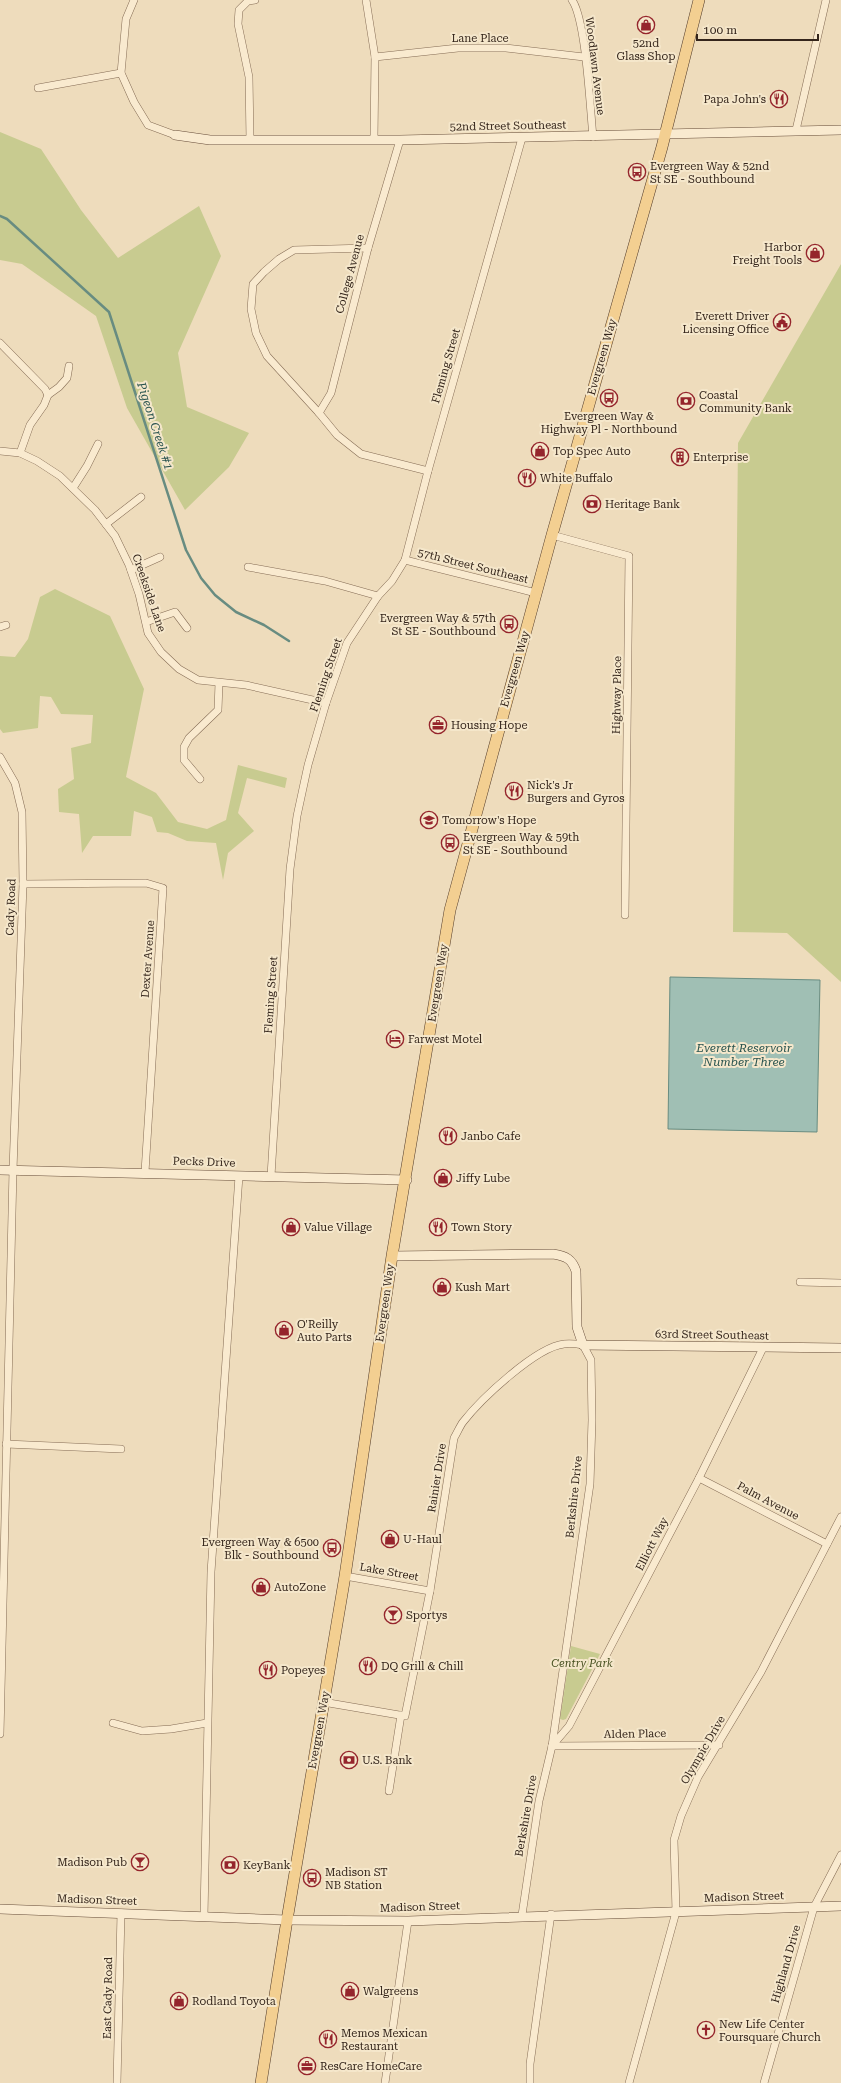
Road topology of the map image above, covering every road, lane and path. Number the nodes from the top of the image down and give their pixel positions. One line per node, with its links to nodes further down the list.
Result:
1 (134, 0): 9 (street)
2 (255, 0): 17 (street)
3 (366, 0): 7 (street)
4 (572, 0): 8 (street, Woodlawn Avenue)
5 (699, 0): 14 (main road, Evergreen Way)
6 (826, 0): 11 (street)
7 (375, 57): 8 (street, Lane Place); 18 (street)
8 (584, 57): 15 (street, Woodlawn Avenue)
9 (121, 73): 10 (street); 13 (street)
10 (38, 88)
11 (796, 130): 12 (street, 52nd Street Southeast); 14 (street, 52nd Street Southeast)
12 (841, 130)
13 (175, 135): 17 (street, 52nd Street Southeast)
14 (665, 135): 15 (street, 52nd Street Southeast); 32 (main road, Evergreen Way)
15 (593, 137): 16 (street, 52nd Street Southeast)
16 (522, 138): 19 (street, 52nd Street Southeast); 28 (street, Fleming Street)
17 (250, 140): 18 (street, 52nd Street Southeast)
18 (374, 140): 19 (street, 52nd Street Southeast)
19 (400, 140): 20 (street, College Avenue)
20 (368, 248): 24 (street, College Avenue); 24 (street)
21 (0, 343): 23 (street)
22 (69, 366): 23 (street)
23 (48, 395): 27 (street)
24 (319, 413): 28 (street)
25 (98, 444): 29 (street)
26 (0, 451): 27 (street, Creekside Lane)
27 (20, 452): 29 (street, Creekside Lane)
28 (428, 471): 34 (street, Fleming Street)
29 (72, 488): 31 (street, Creekside Lane)
30 (141, 497): 31 (street)
31 (106, 524): 36 (street, Creekside Lane)
32 (552, 535): 37 (main road, Evergreen Way); 46 (street, Highway Place)
33 (160, 557): 36 (street)
34 (405, 560): 37 (street, 57th Street Southeast); 38 (street, Fleming Street)
35 (248, 567): 38 (street)
36 (131, 570): 39 (street, Creekside Lane)
37 (536, 593): 52 (main road, Evergreen Way)
38 (378, 596): 42 (street, Fleming Street)
39 (146, 622): 40 (street); 41 (street, Creekside Lane)
40 (187, 628)
41 (219, 683): 42 (street, Creekside Lane); 44 (street)
42 (326, 704): 51 (street, Fleming Street)
43 (0, 757): 45 (street, Cady Road)
44 (200, 779)
45 (23, 884): 48 (street, Cady Road); 49 (street, Dexter Avenue)
46 (625, 915)
47 (0, 1170): 48 (street, Pecks Drive)
48 (13, 1170): 49 (street, Pecks Drive); 59 (street, Cady Road)
49 (145, 1172): 50 (street, Pecks Drive)
50 (239, 1176): 51 (street, Pecks Drive); 70 (street)
51 (271, 1176): 52 (street, Pecks Drive)
52 (406, 1180): 53 (main road, Evergreen Way)
53 (392, 1256): 56 (street, Berkshire Drive); 64 (main road, Evergreen Way)
54 (800, 1282): 55 (street)
55 (841, 1283)
56 (583, 1345): 57 (street, 63rd Street Southeast); 65 (street, Rainier Drive); 73 (street, Berkshire Drive)
57 (763, 1348): 58 (street, 63rd Street Southeast); 61 (street, Elliott Way)
58 (841, 1348)
59 (6, 1444): 60 (street); 66 (street, Cady Road)
60 (121, 1449)
61 (699, 1478): 63 (street, Palm Avenue); 73 (street, Elliott Way)
62 (841, 1517): 63 (street, Olympic Drive)
63 (827, 1544): 72 (street, Olympic Drive)
64 (345, 1576): 65 (street, Lake Street); 67 (main road, Evergreen Way)
65 (430, 1591): 68 (street, Rainier Drive)
66 (1, 1636): 71 (street, Cady Road)
67 (323, 1702): 68 (street); 84 (main road, Evergreen Way)
68 (401, 1715): 74 (street)
69 (113, 1723): 70 (street)
70 (207, 1723): 83 (street)
71 (0, 1734)
72 (719, 1745): 73 (street, Alden Place); 80 (street, Olympic Drive)
73 (552, 1746): 82 (street, Berkshire Drive)
74 (389, 1791)
75 (841, 1855): 77 (street, Highland Drive)
76 (841, 1906): 77 (street, Madison Street)
77 (814, 1907): 80 (street, Madison Street); 91 (street, Highland Drive)
78 (0, 1909): 79 (street, Madison Street)
79 (121, 1912): 83 (street, Madison Street); 86 (street, East Cady Road)
80 (676, 1912): 81 (street, Madison Street); 90 (street, Olympic Drive)
81 (551, 1914): 82 (street, Madison Street); 89 (street)
82 (522, 1915): 85 (street, Madison Street)
83 (204, 1916): 84 (street, Madison Street)
84 (286, 1920): 85 (street, Madison Street); 87 (main road, Evergreen Way)
85 (408, 1921): 88 (street)
86 (117, 2083)
87 (261, 2083)
88 (385, 2083)
89 (530, 2083)
90 (629, 2083)
91 (764, 2083)

